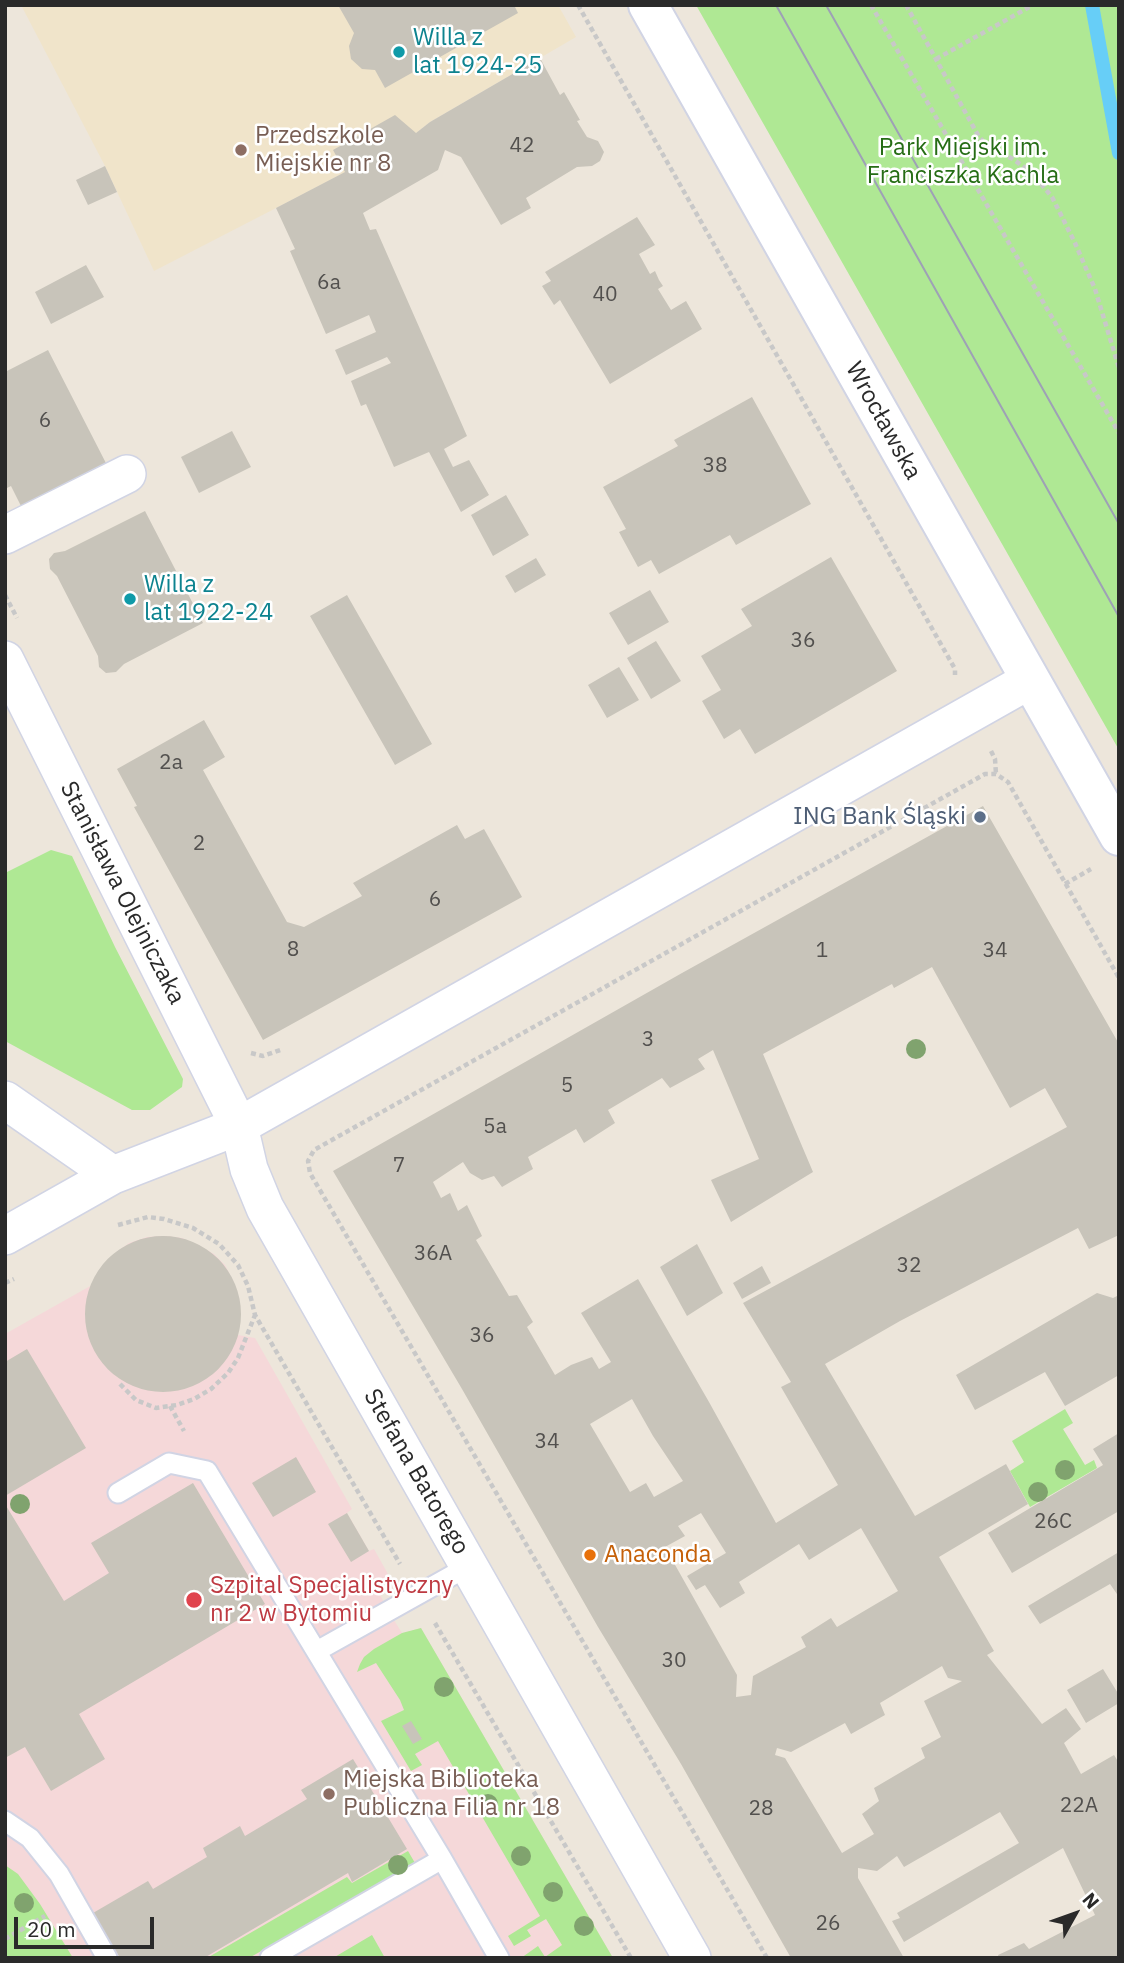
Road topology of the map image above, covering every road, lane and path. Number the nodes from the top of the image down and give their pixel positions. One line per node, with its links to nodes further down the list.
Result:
1 (578, 5): 14 (path)
2 (648, 5): 15 (main road, Wrocławska)
3 (871, 5): 8 (path)
4 (906, 5): 6 (path)
5 (1033, 5): 6 (path)
6 (936, 59): 7 (path)
7 (1119, 368)
8 (1119, 433)
9 (127, 474): 10 (street)
10 (5, 535)
11 (5, 595): 12 (path)
12 (18, 620)
13 (5, 660): 21 (street, Stanisława Olejniczaka)
14 (955, 677)
15 (1030, 680): 16 (main road, Wrocławska); 21 (street)
16 (1119, 836)
17 (1119, 978): 42 (path)
18 (292, 1045): 19 (path)
19 (241, 1047)
20 (5, 1100): 22 (street)
21 (239, 1126): 22 (street); 30 (street, Stefana Batorego)
22 (113, 1175): 24 (street)
23 (110, 1229): 27 (path)
24 (5, 1236)
25 (16, 1278): 26 (path)
26 (5, 1283)
27 (255, 1315): 28 (path); 31 (path)
28 (120, 1384)
29 (118, 1493): 32 (lane)
30 (470, 1566): 31 (lane); 41 (street, Stefana Batorego)
31 (418, 1595): 32 (lane); 40 (path)
32 (317, 1651): 34 (lane)
33 (5, 1821): 35 (lane)
34 (442, 1859): 38 (lane); 39 (lane)
35 (74, 1900): 36 (path); 37 (lane)
36 (5, 1939)
37 (107, 1958)
38 (270, 1958)
39 (499, 1958)
40 (631, 1958)
41 (692, 1958)
42 (767, 1958)

